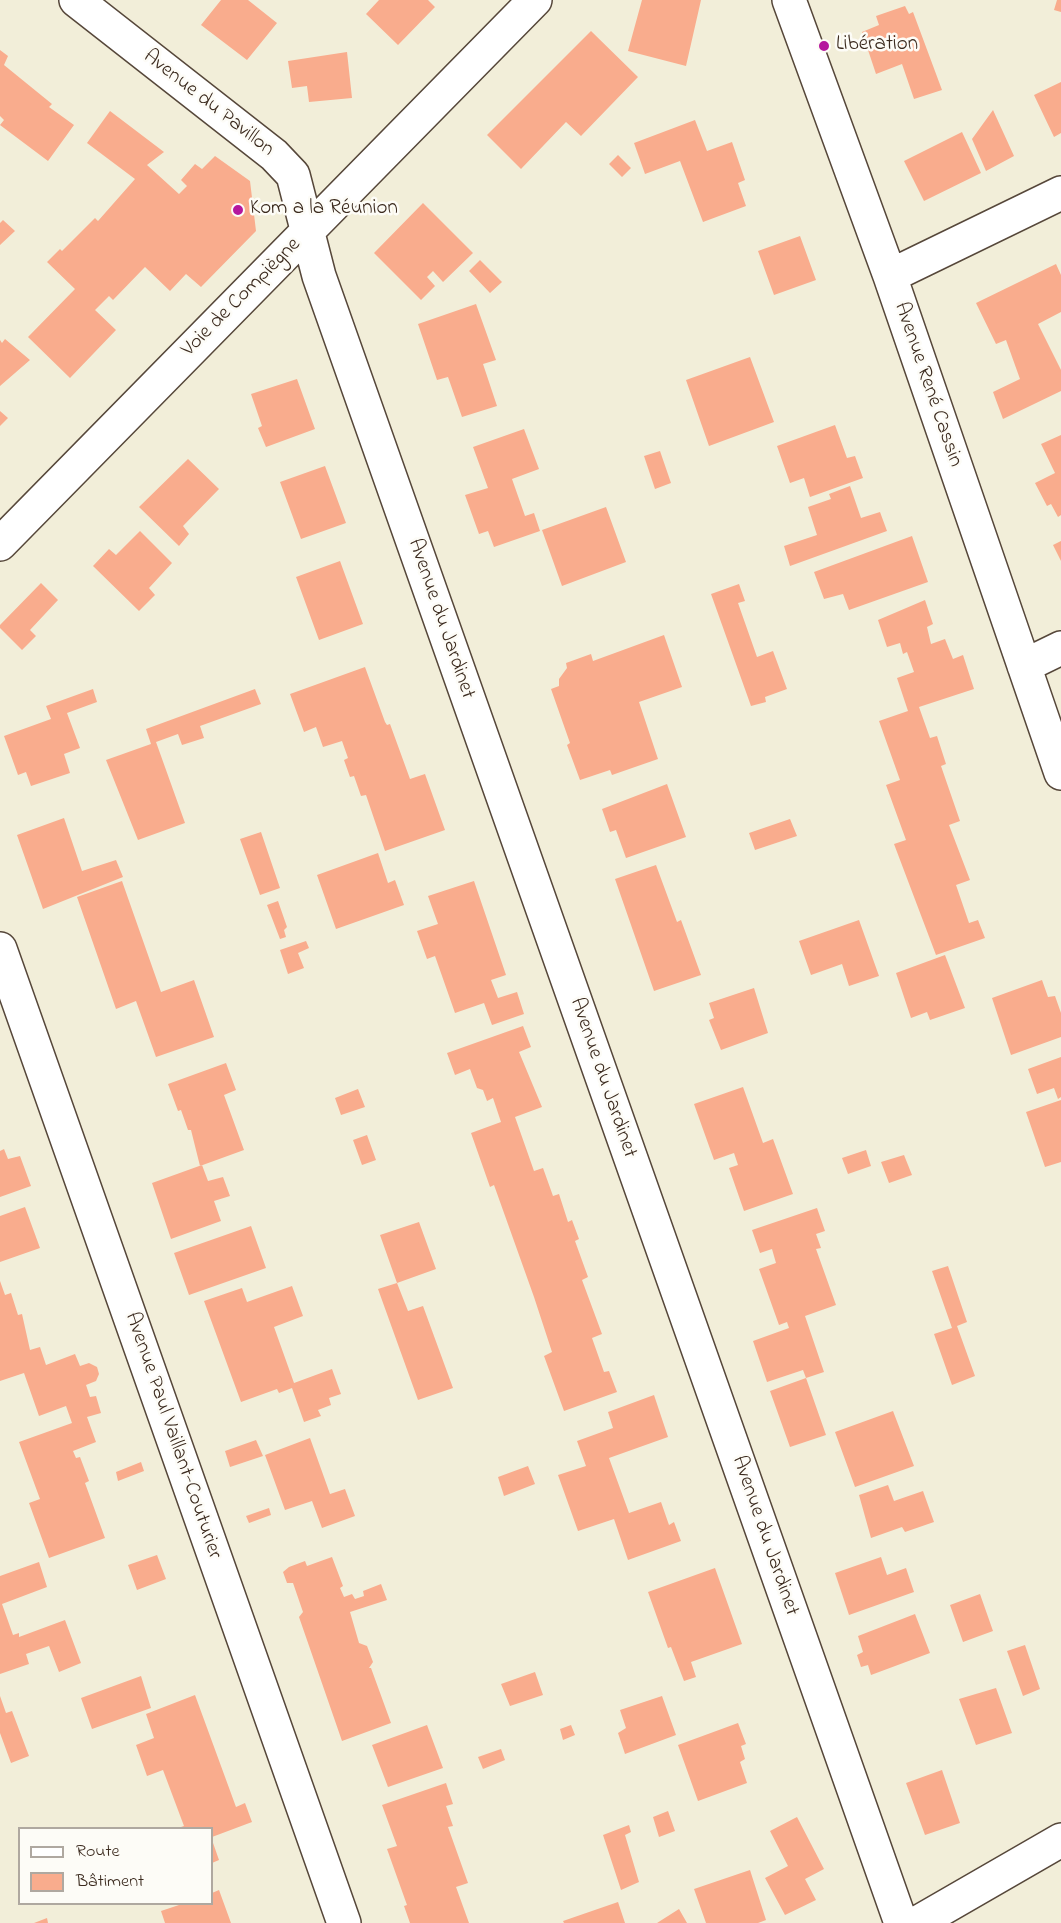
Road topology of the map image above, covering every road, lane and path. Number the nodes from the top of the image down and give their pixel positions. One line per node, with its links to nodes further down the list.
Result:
1 (76, 0): 5 (street, Avenue du Pavillon)
2 (535, 0): 5 (street, Voie de Compiègne)
3 (789, 0): 6 (street, Avenue René Cassin)
4 (1061, 193): 6 (street)
5 (308, 231): 7 (street, Voie de Compiègne); 14 (street, Avenue du Jardinet)
6 (890, 276): 9 (street, Avenue René Cassin)
7 (0, 544)
8 (1061, 648): 9 (street)
9 (1024, 666): 10 (street, Avenue René Cassin)
10 (1061, 773)
11 (0, 949): 13 (street, Avenue Paul Vaillant-Couturier)
12 (1061, 1840): 15 (street)
13 (344, 1923)
14 (901, 1923)
15 (917, 1923)

